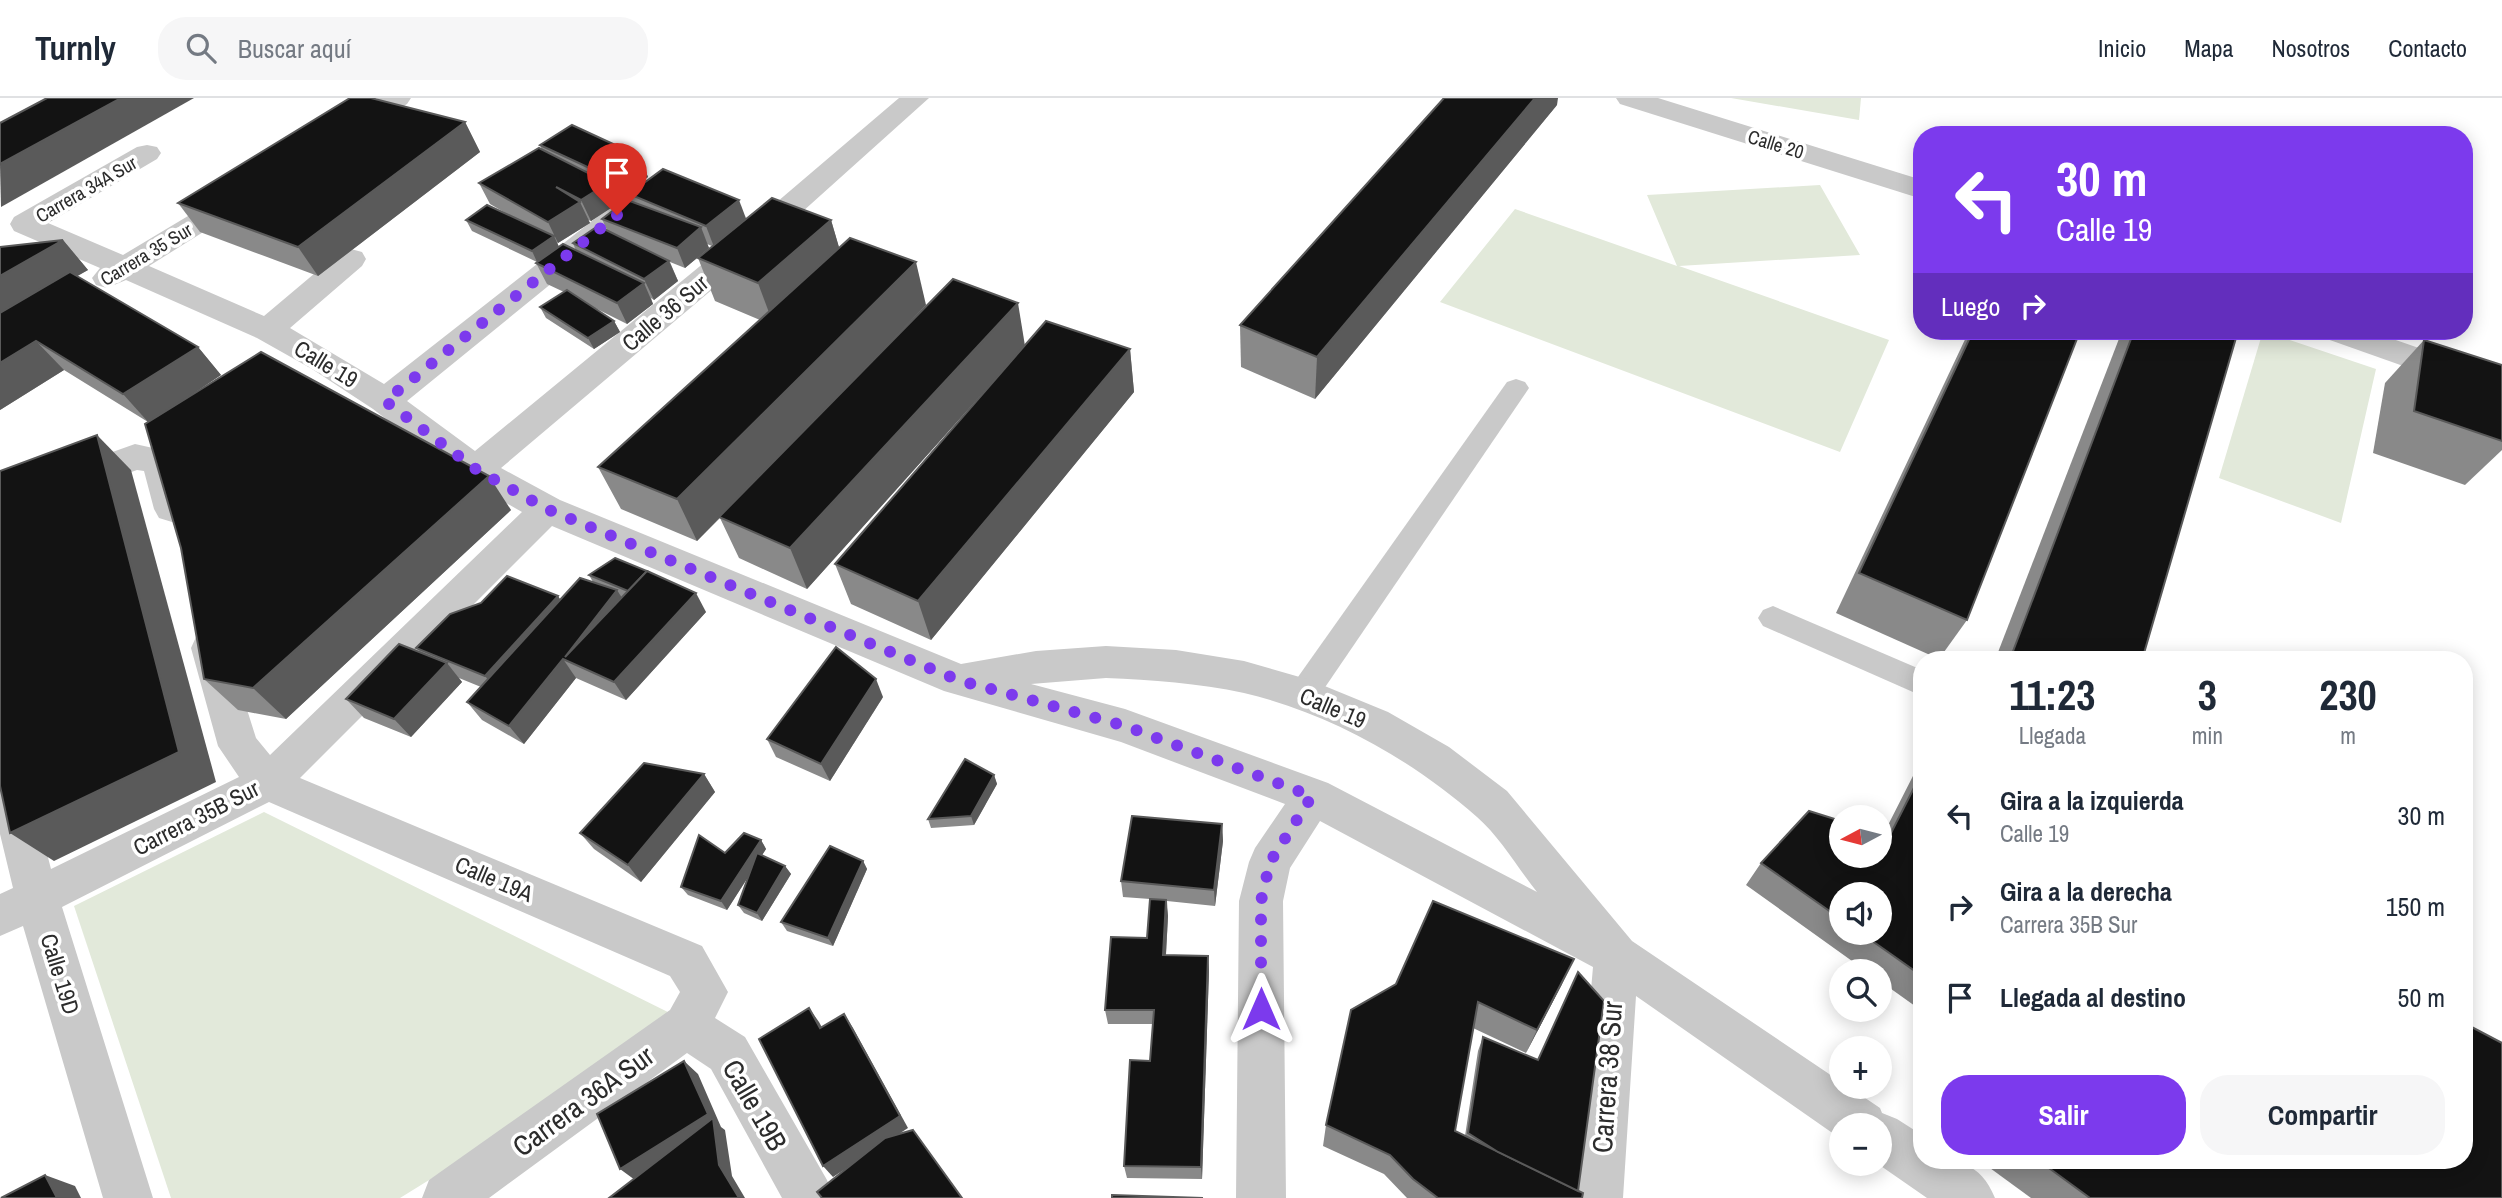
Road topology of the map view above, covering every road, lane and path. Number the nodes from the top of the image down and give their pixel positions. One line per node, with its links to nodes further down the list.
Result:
1 (397, 98): 4 (street)
2 (915, 98): 18 (street, Calle 36 Sur)
3 (1630, 98): 8 (street, Calle 20)
4 (317, 148)
5 (147, 153): 9 (street, Carrera 34A Sur)
6 (660, 181): 17 (street)
7 (260, 184): 11 (street, Carrera 35 Sur)
8 (1913, 187)
9 (26, 224): 11 (street, Calle 19)
10 (351, 259): 13 (street)
11 (124, 268): 12 (street, Carrera 35 Sur); 13 (street, Calle 19)
12 (79, 295)
13 (268, 330): 17 (street, Calle 19)
14 (2363, 340): 16 (street)
15 (1516, 388): 26 (lane)
16 (2502, 389)
17 (385, 401): 18 (street, Calle 19)
18 (477, 470): 20 (street, Calle 19)
19 (0, 506): 21 (street)
20 (547, 509): 24 (street, Calle 19); 28 (street, Carrera 35B Sur)
21 (180, 539)
22 (202, 617): 28 (street)
23 (1773, 618): 25 (lane)
24 (958, 680): 26 (street, Calle 19); 29 (street, Calle 19)
25 (1913, 680)
26 (1304, 693): 31 (street, Calle 19)
27 (0, 749): 30 (street, Calle 19D)
28 (268, 783): 30 (street, Carrera 35B Sur); 32 (street, Calle 19A)
29 (1312, 796): 31 (street, Calle 19); 40 (street)
30 (18, 907): 37 (street, Calle 19D)
31 (1616, 957): 33 (street, Calle 19); 41 (street, Carrera 38 Sur)
32 (696, 1009): 38 (street, Carrera 36A Sur); 39 (street, Calle 19B)
33 (1845, 1113)
34 (1892, 1144): 35 (street)
35 (1913, 1159)
36 (1928, 1169): 42 (street)
37 (128, 1198)
38 (447, 1198)
39 (809, 1198)
40 (1261, 1198)
41 (1598, 1198)
42 (1970, 1198)

